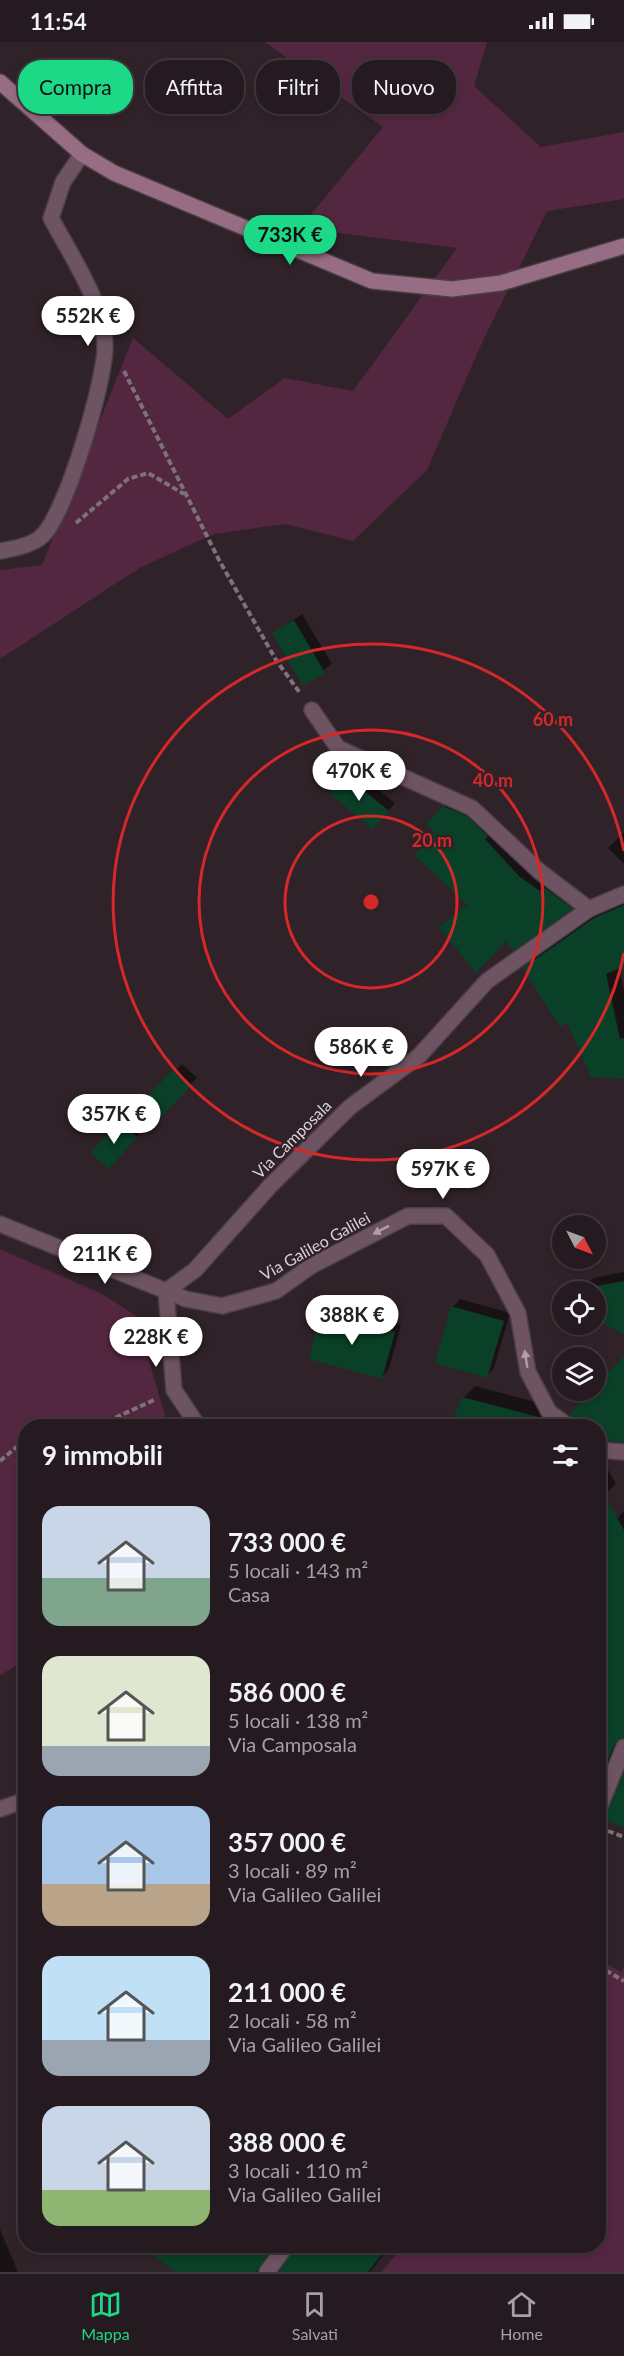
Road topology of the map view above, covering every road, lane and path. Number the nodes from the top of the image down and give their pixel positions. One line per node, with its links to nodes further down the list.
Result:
1 (0, 82): 2 (street)
2 (82, 154): 3 (street); 4 (street)
3 (624, 246)
4 (105, 348): 5 (path); 7 (street)
5 (184, 494): 6 (path); 8 (path)
6 (72, 526)
7 (0, 551)
8 (312, 710): 10 (street)
9 (624, 894): 10 (street, Via Camposala)
10 (589, 909): 12 (street, Via Camposala)
11 (0, 1224): 12 (street, Via Galileo Galilei)
12 (166, 1291): 13 (street); 16 (street, Via Galileo Galilei, one-way to 12)
13 (174, 1390): 14 (path); 15 (street)
14 (112, 1419)
15 (193, 1419)
16 (558, 1419)
17 (18, 1445): 20 (path)
18 (606, 1451): 19 (street)
19 (624, 1452)
20 (0, 1461)
21 (624, 1747): 22 (street)
22 (606, 1791)
23 (18, 1803): 24 (street)
24 (0, 1809)
25 (606, 1830): 26 (path)
26 (624, 1837)
27 (606, 1971): 28 (path)
28 (624, 1981)
29 (281, 2253): 30 (street)
30 (267, 2272)

